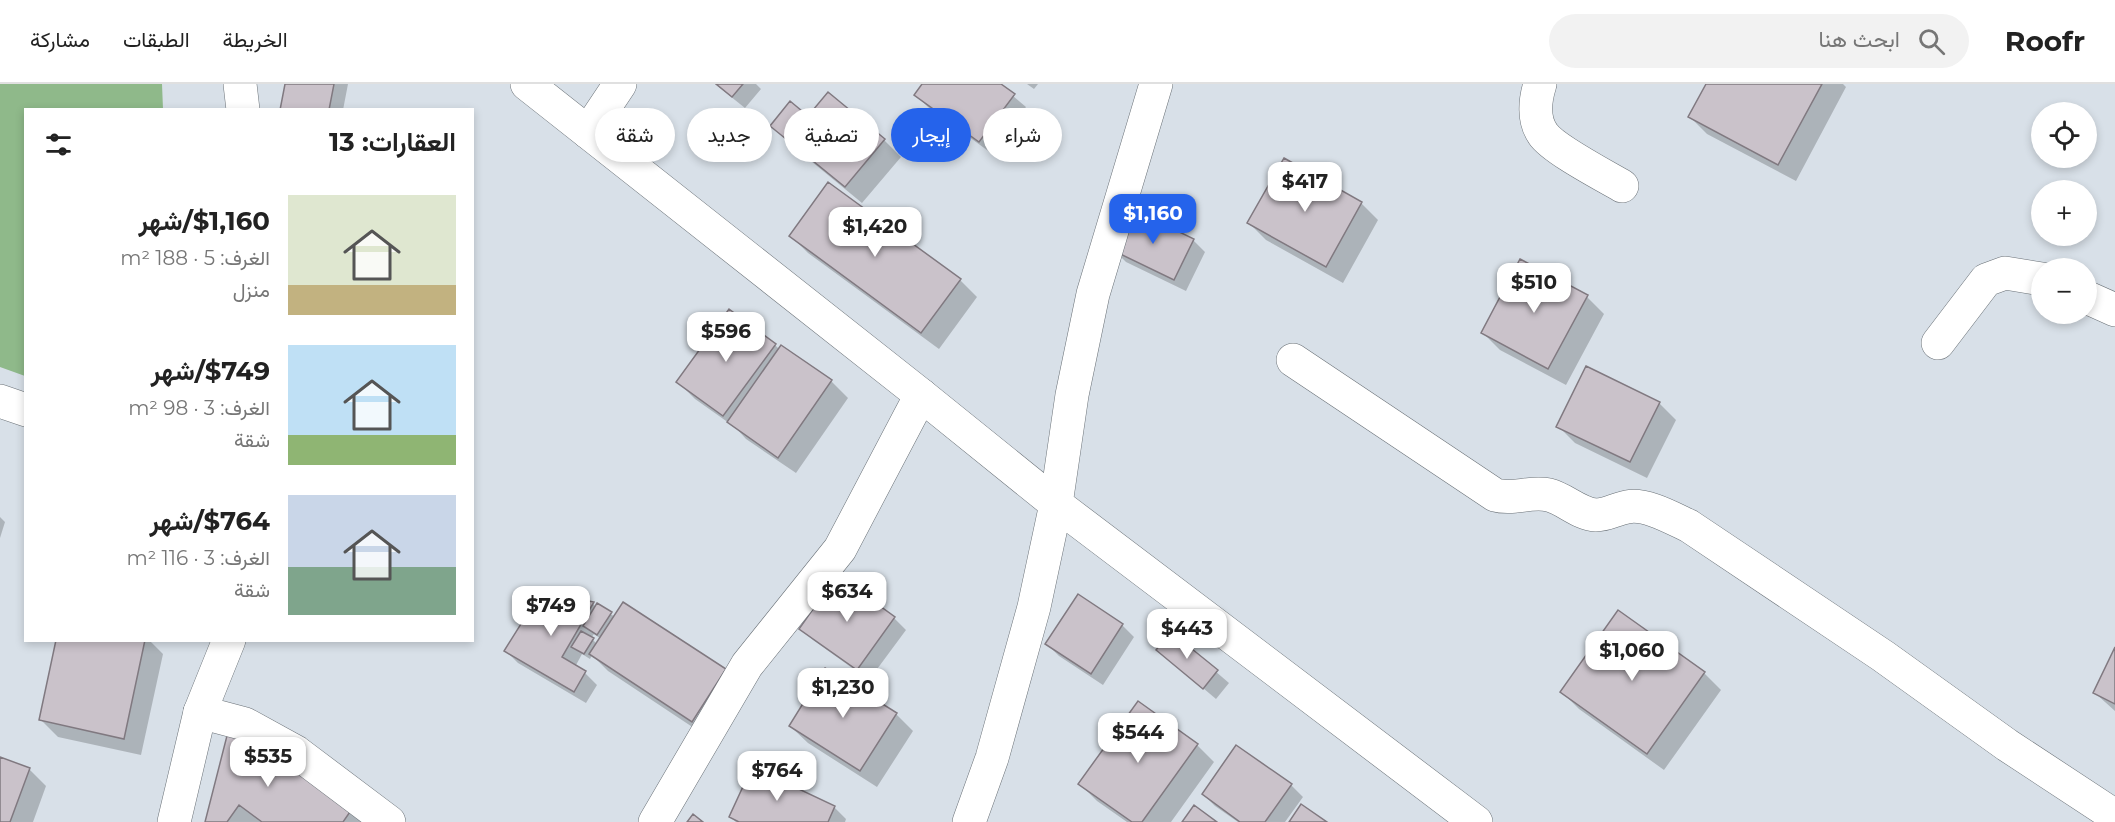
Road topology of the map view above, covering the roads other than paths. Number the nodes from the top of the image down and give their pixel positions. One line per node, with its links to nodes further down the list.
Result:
1 (240, 84): 6 (street)
2 (527, 84): 7 (street)
3 (620, 84): 7 (street)
4 (1156, 84): 17 (street)
5 (1540, 84): 8 (street)
6 (243, 108)
7 (588, 132): 14 (street)
8 (1622, 186)
9 (2031, 277): 12 (street)
10 (2097, 302): 11 (street)
11 (2115, 310)
12 (1938, 343)
13 (1293, 360): 20 (street)
14 (921, 395): 17 (street); 23 (street)
15 (0, 401): 16 (street)
16 (24, 409)
17 (1056, 504): 24 (street); 25 (street)
18 (228, 642): 19 (street)
19 (200, 712): 21 (street); 22 (street)
20 (2115, 816)
21 (174, 822)
22 (389, 822)
23 (655, 822)
24 (969, 822)
25 (1476, 822)

